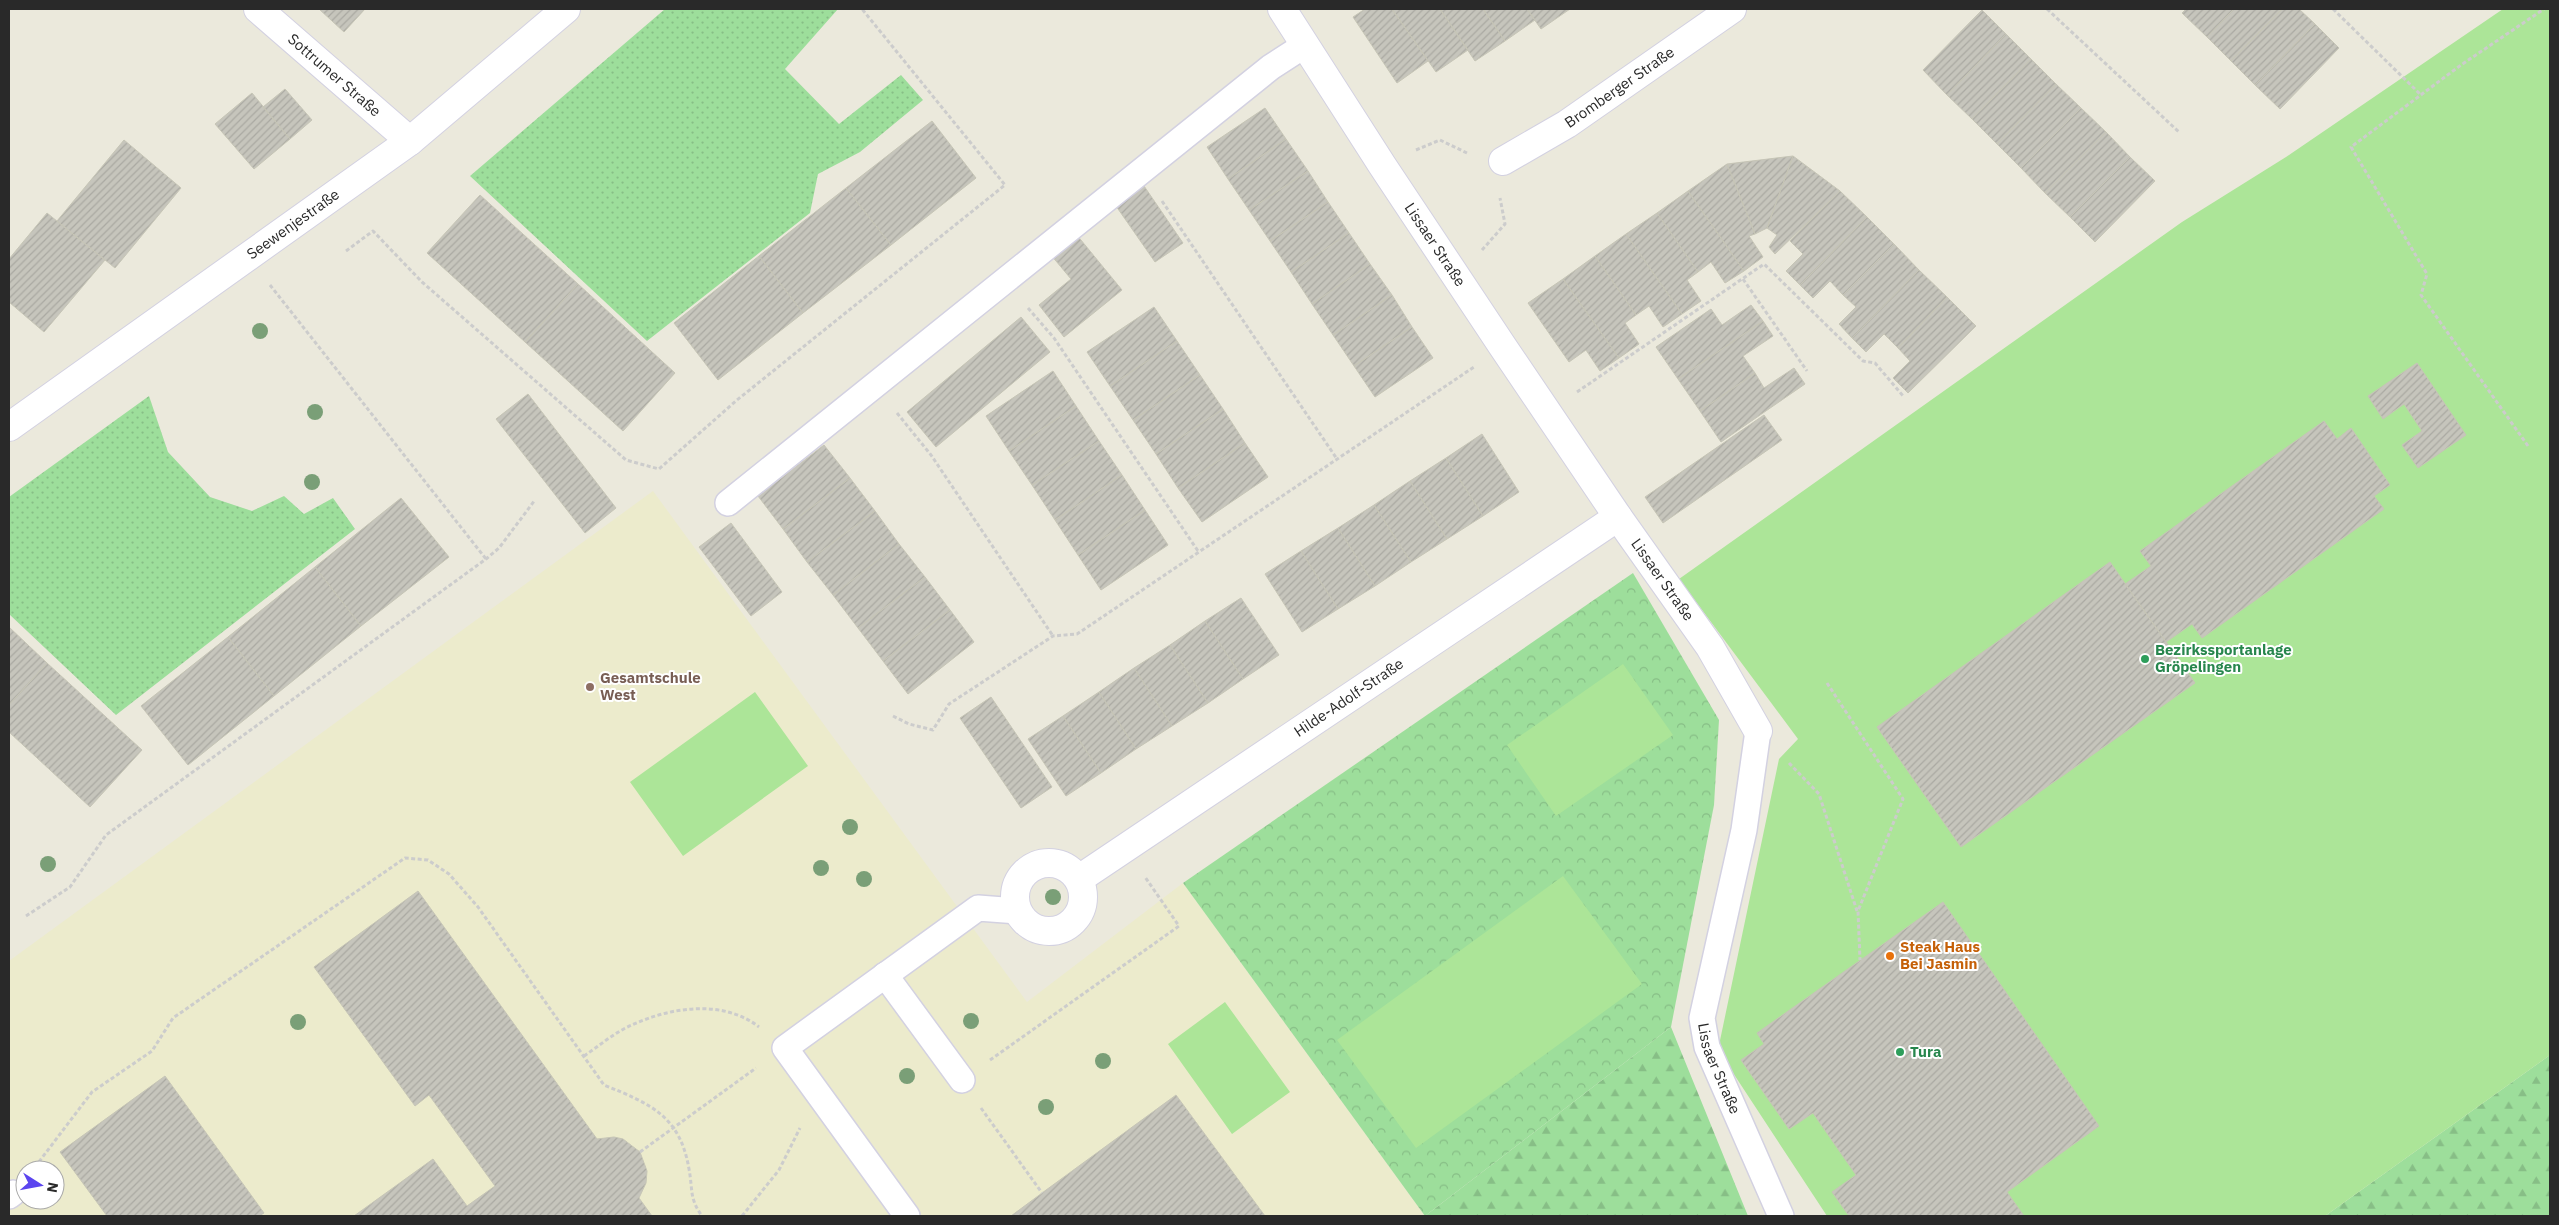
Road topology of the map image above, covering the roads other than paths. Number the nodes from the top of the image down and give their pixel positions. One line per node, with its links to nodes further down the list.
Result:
1 (258, 9): 6 (street, Sottrumer Straße)
2 (566, 9): 6 (street, Seewenjestraße)
3 (1282, 9): 5 (street, Lissaer Straße)
4 (1732, 9): 7 (street, Bromberger Straße)
5 (1305, 45): 9 (lane); 10 (street, Lissaer Straße)
6 (410, 141): 8 (street, Seewenjestraße)
7 (1503, 161)
8 (9, 427)
9 (728, 503)
10 (1618, 517): 11 (street, Lissaer Straße); 12 (street, Hilde-Adolf-Straße)
11 (1758, 732): 17 (lane, Lissaer Straße)
12 (1079, 879): 13 (street); 13 (street)
13 (1018, 910): 14 (lane)
14 (885, 975): 15 (lane); 16 (lane)
15 (962, 1080)
16 (907, 1216)
17 (1782, 1216)

